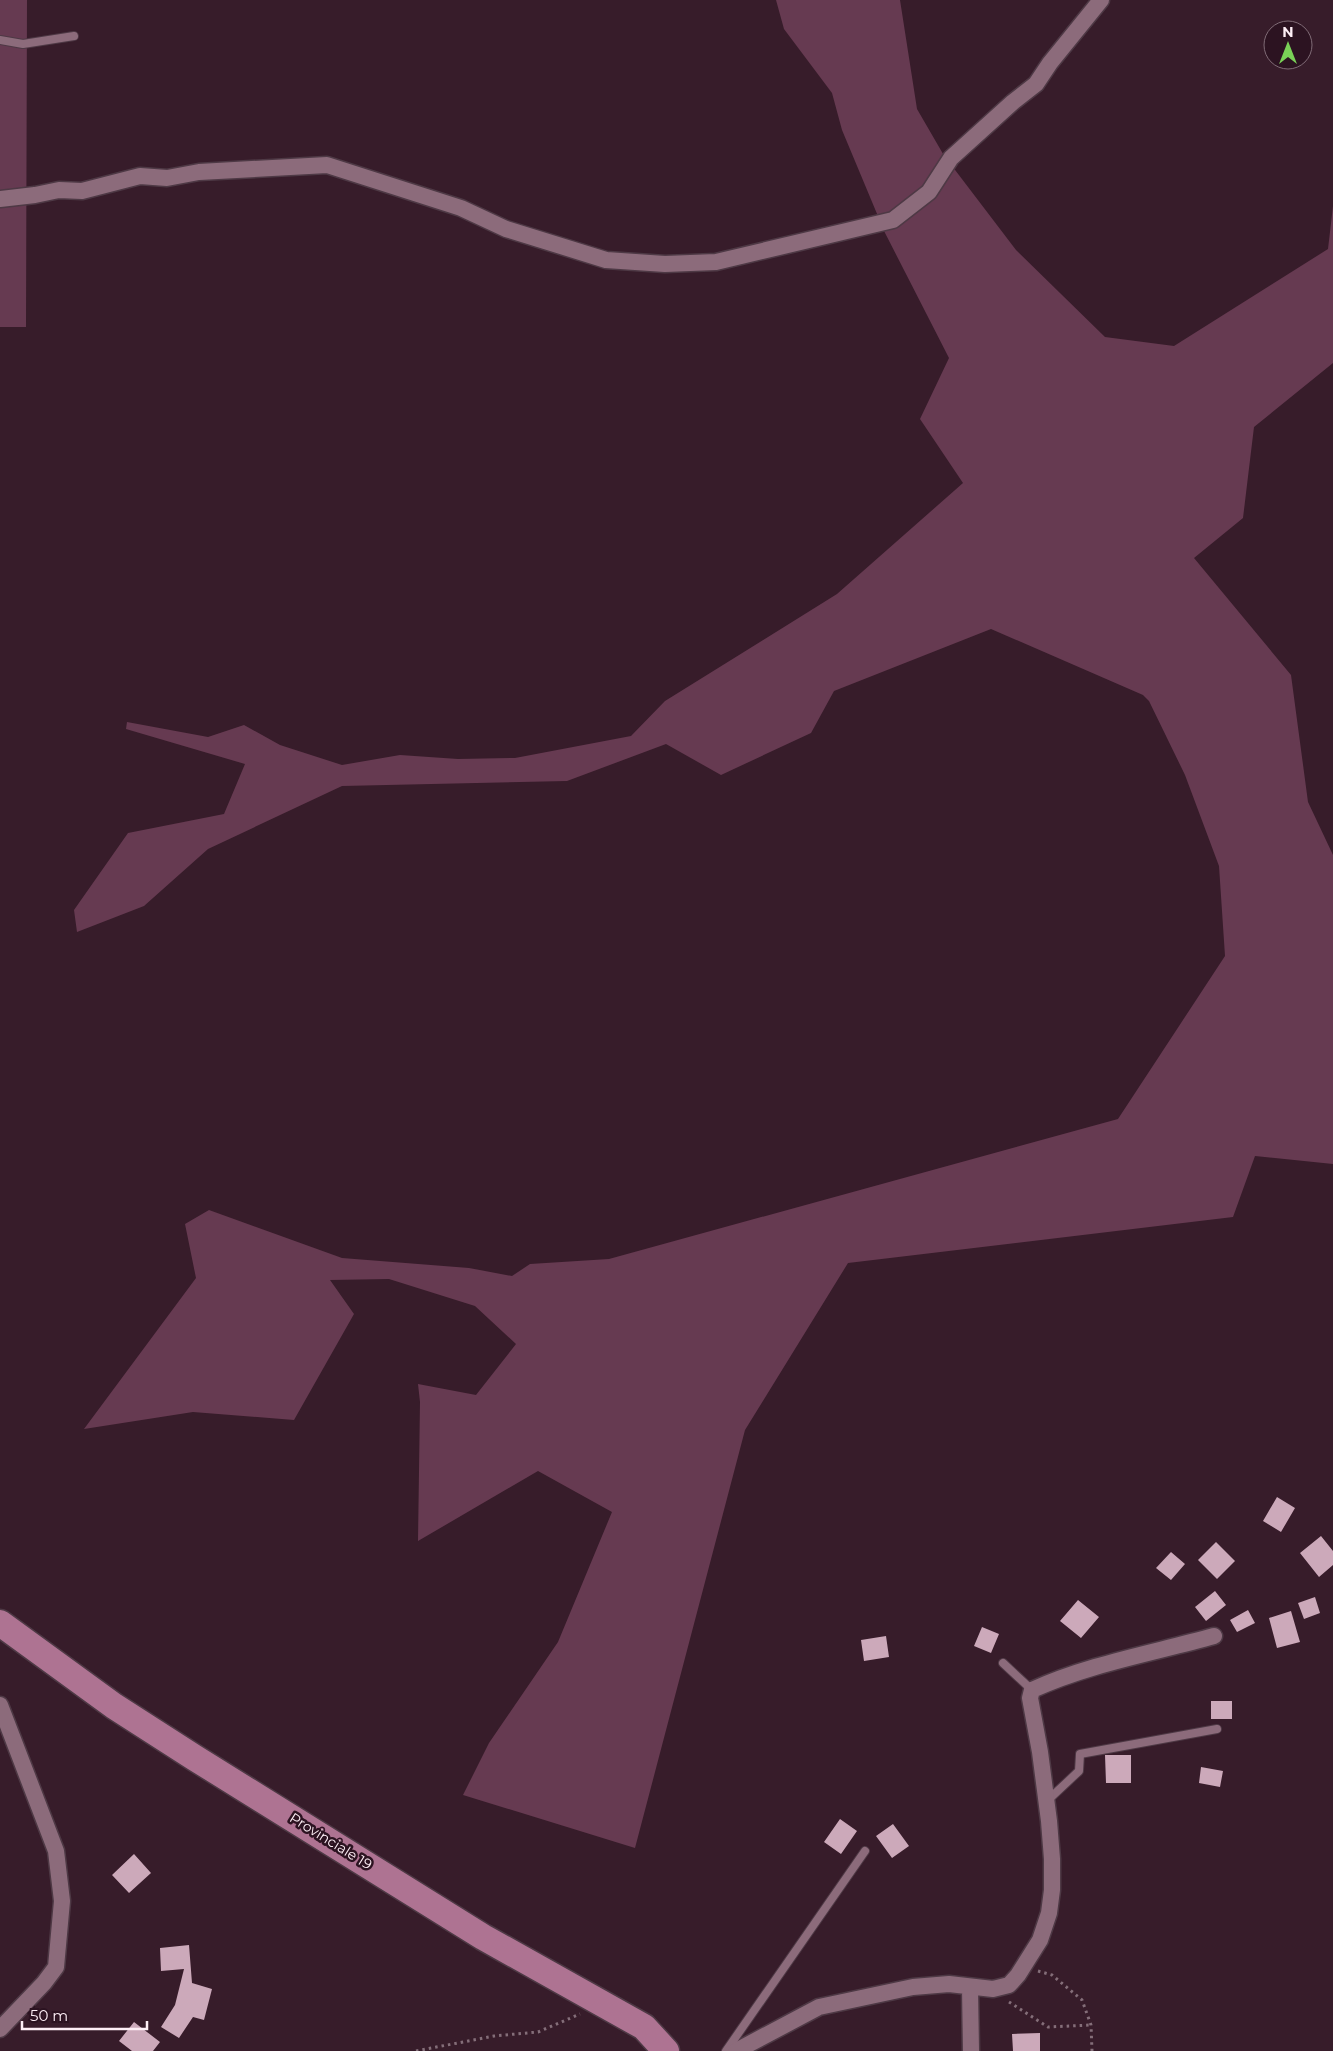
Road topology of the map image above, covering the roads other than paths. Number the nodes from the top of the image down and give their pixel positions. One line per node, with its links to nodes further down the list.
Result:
1 (1101, 0): 4 (street)
2 (74, 36): 3 (lane)
3 (0, 40)
4 (0, 198)
5 (0, 1624): 15 (main road, Provinciale 19)
6 (1214, 1636): 8 (street)
7 (1003, 1663): 8 (lane)
8 (1032, 1690): 11 (street)
9 (0, 1705): 14 (street)
10 (1217, 1729): 11 (lane)
11 (1046, 1801): 13 (street)
12 (865, 1851): 16 (lane)
13 (970, 1988): 17 (street); 18 (street)
14 (0, 2029)
15 (666, 2051)
16 (726, 2051)
17 (736, 2051)
18 (971, 2051)

